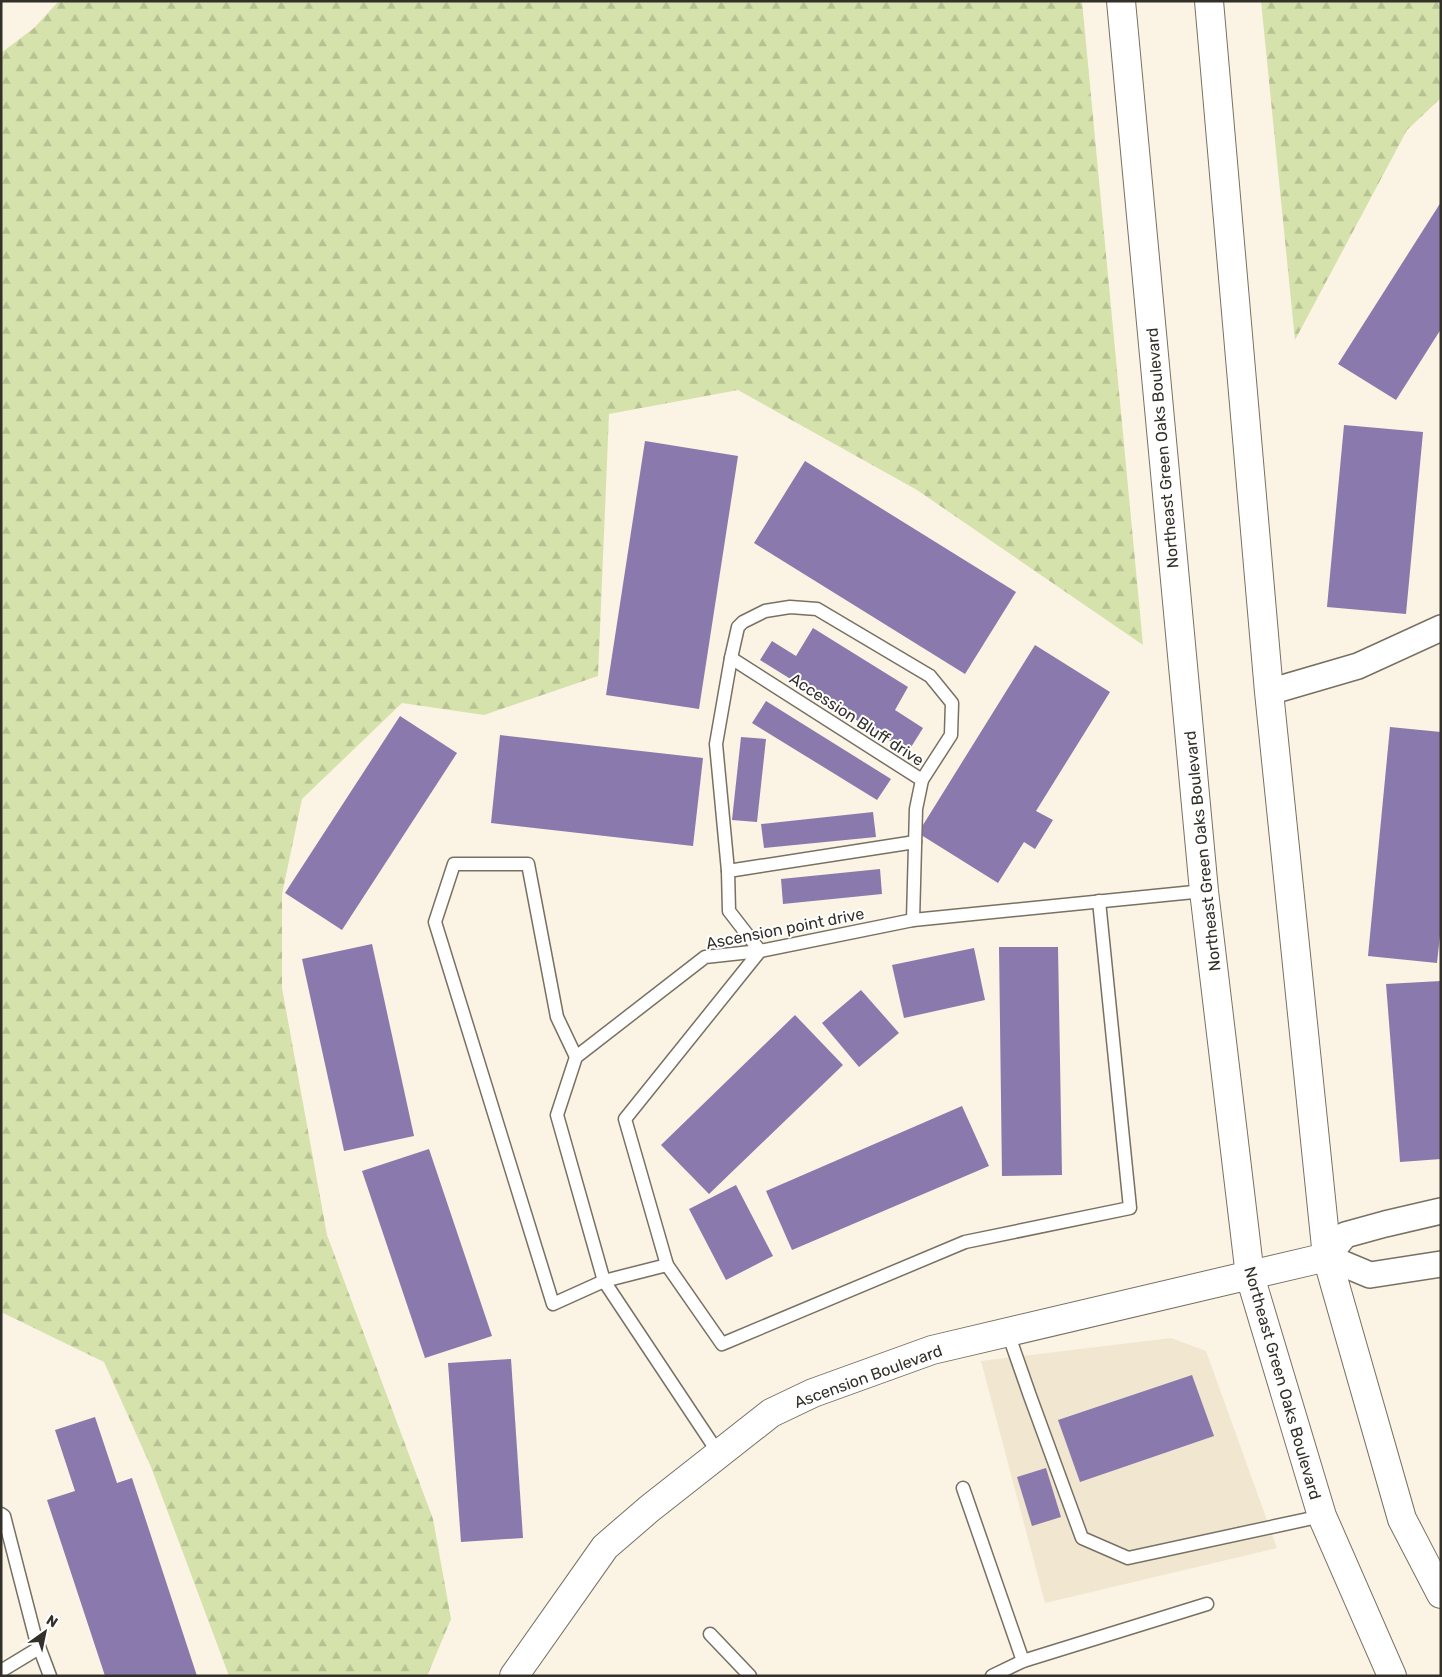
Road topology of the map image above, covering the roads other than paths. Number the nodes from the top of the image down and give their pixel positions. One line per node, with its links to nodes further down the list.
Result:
1 (1120, 1): 9 (main road, Northeast Green Oaks Boulevard)
2 (1209, 1): 5 (main road)
3 (1441, 628): 5 (street)
4 (731, 658): 6 (lane, Accession Bluff drive); 6 (lane); 8 (lane)
5 (1269, 692): 15 (main road)
6 (922, 780): 7 (lane, Accession Bluff drive)
7 (915, 842): 8 (lane); 11 (lane, Accession Bluff drive)
8 (728, 871): 12 (lane)
9 (1204, 891): 10 (lane, Ascension point drive); 18 (main road, Northeast Green Oaks Boulevard)
10 (1099, 901): 11 (lane, Ascension point drive); 17 (lane)
11 (913, 920): 12 (lane, Ascension point drive)
12 (760, 951): 13 (lane, Ascension point drive); 17 (lane)
13 (576, 1057): 19 (lane); 19 (lane)
14 (1441, 1211): 15 (street)
15 (1327, 1257): 16 (street); 18 (main road, Ascension Boulevard); 25 (main road)
16 (1441, 1264)
17 (668, 1265): 19 (lane)
18 (1250, 1276): 20 (main road, Ascension Boulevard); 24 (main road, Northeast Green Oaks Boulevard)
19 (604, 1282): 21 (lane)
20 (1008, 1332): 21 (main road, Ascension Boulevard); 24 (lane)
21 (719, 1454): 32 (main road, Ascension Boulevard)
22 (963, 1488): 29 (lane)
23 (1, 1514): 28 (lane)
24 (1322, 1516): 35 (main road, Northeast Green Oaks Boulevard)
25 (1441, 1594)
26 (1207, 1604): 29 (lane)
27 (710, 1634): 33 (lane)
28 (39, 1648): 30 (lane); 31 (lane)
29 (1023, 1661): 34 (lane)
30 (1, 1671)
31 (50, 1676)
32 (514, 1676)
33 (750, 1676)
34 (992, 1676)
35 (1392, 1676)

